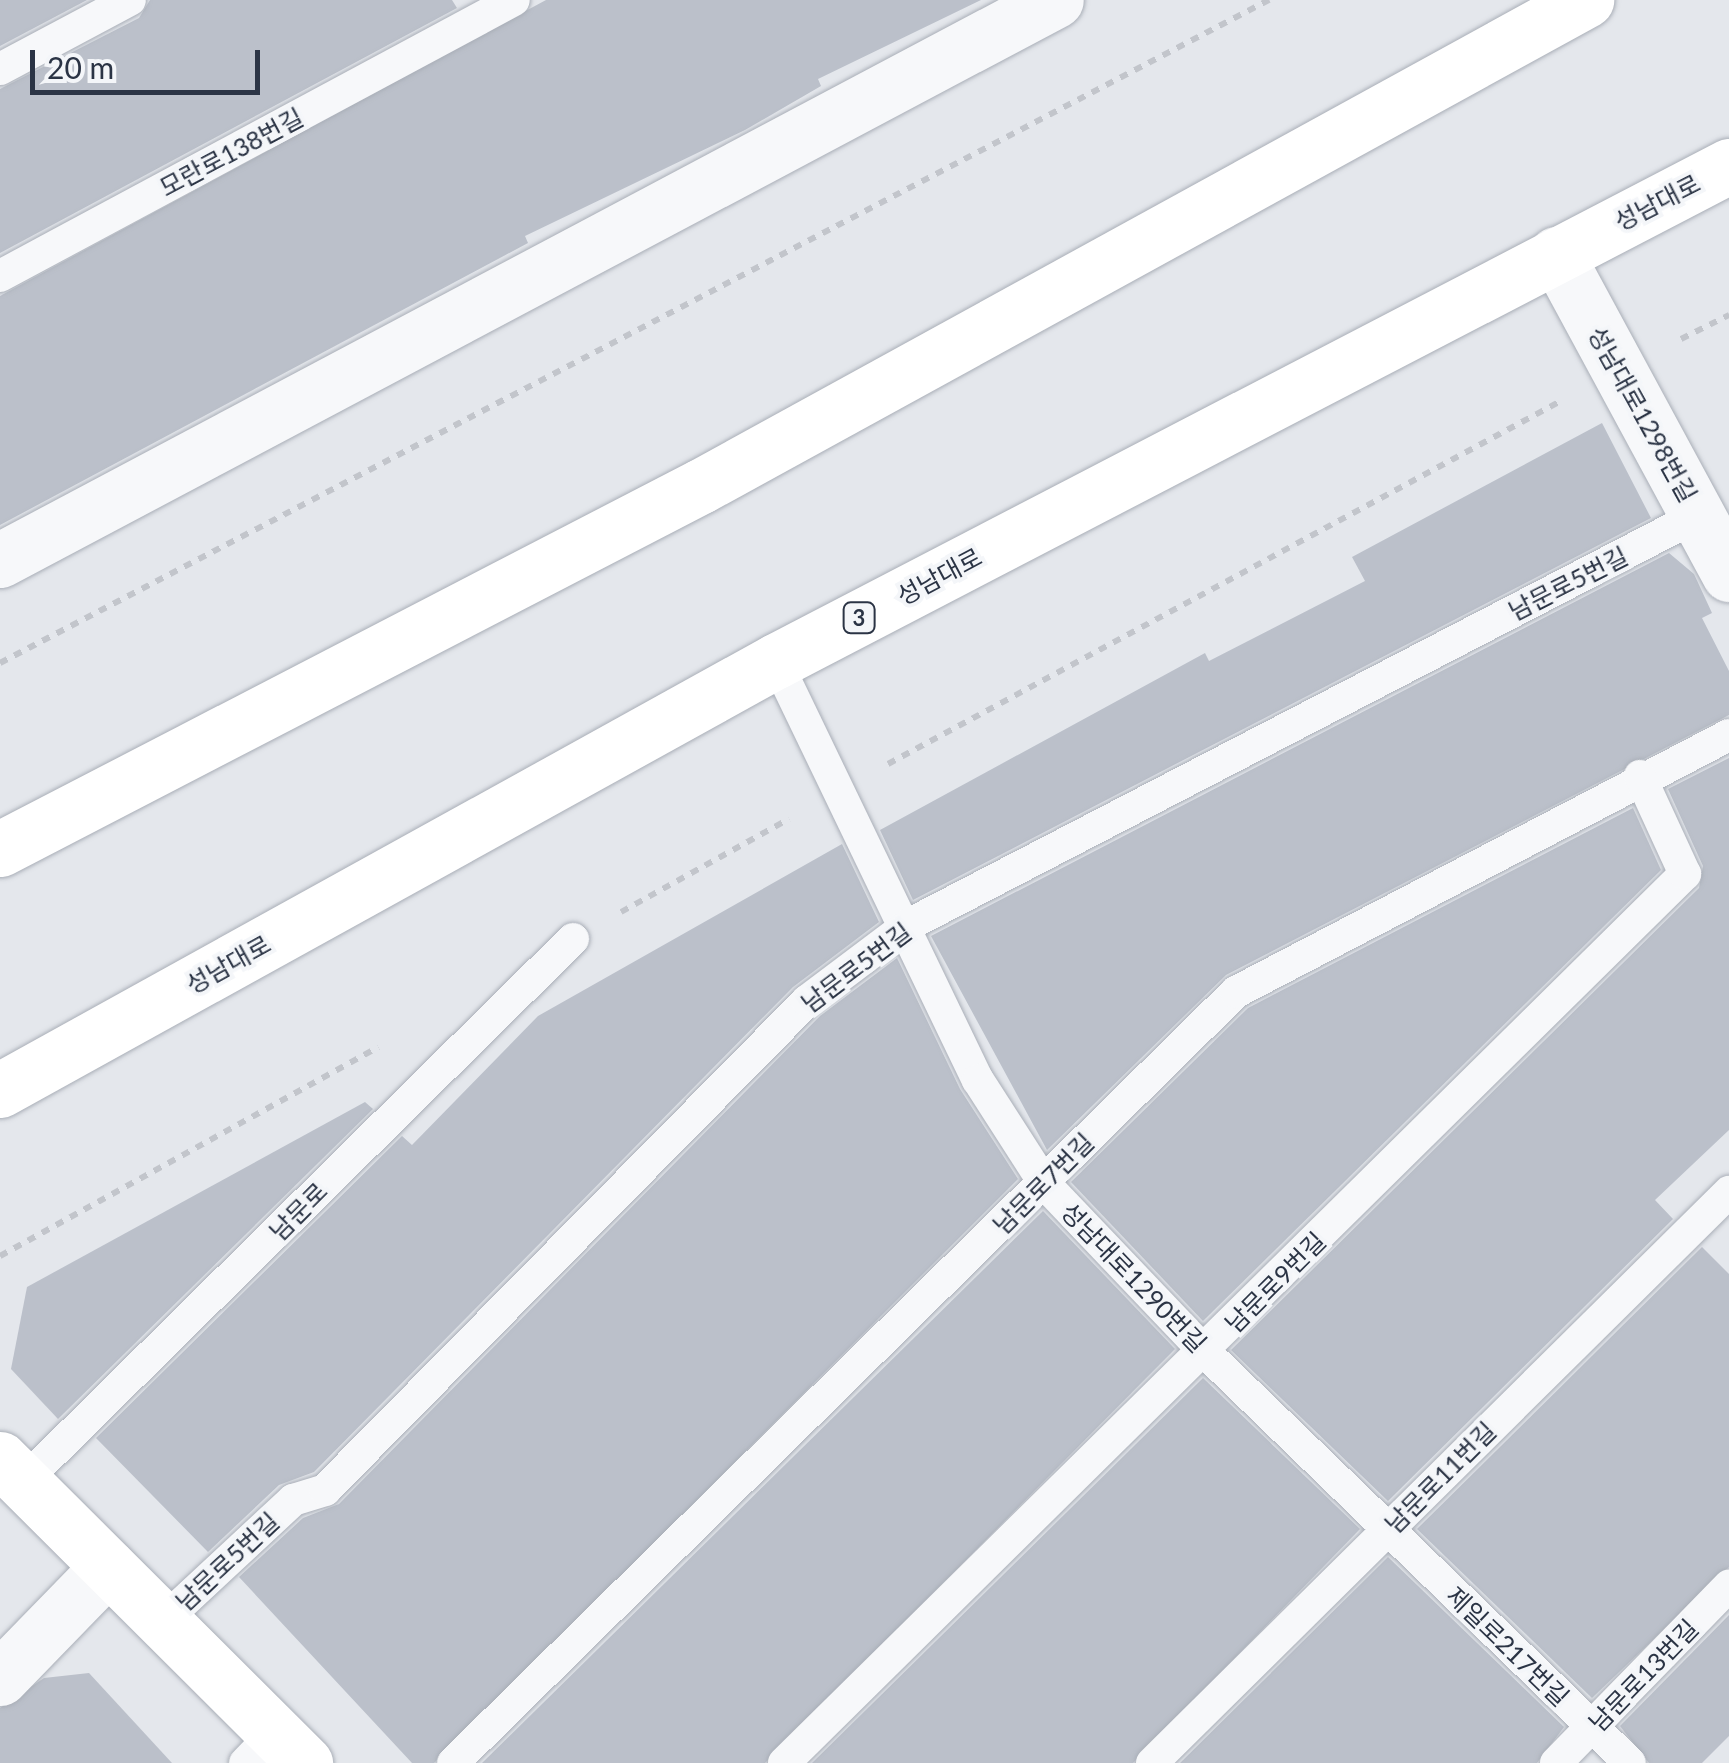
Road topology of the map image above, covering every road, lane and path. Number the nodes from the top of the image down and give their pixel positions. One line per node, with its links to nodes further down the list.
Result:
1 (130, 0): 7 (lane)
2 (514, 0): 10 (lane, 모란로138번길)
3 (1056, 0): 6 (street)
4 (1268, 0): 15 (path)
5 (1586, 0): 18 (main road)
6 (1001, 12): 12 (street)
7 (0, 69)
8 (1729, 166): 9 (main road, 성남대로 / 3)
9 (1556, 254): 11 (street, 성남대로1298번길); 14 (main road, 성남대로 / 3)
10 (0, 276)
11 (1698, 515): 13 (street, 성남대로1298번길); 19 (lane, 남문로5번길)
12 (0, 560)
13 (1729, 574)
14 (776, 662): 19 (lane, 성남대로1290번길); 21 (main road, 성남대로 / 3)
15 (0, 664)
16 (1729, 736): 17 (lane, 남문로7번길)
17 (1640, 776): 22 (lane, 남문로7번길); 24 (lane, 남문로9번길)
18 (0, 849)
19 (908, 925): 22 (lane, 성남대로1290번길); 29 (lane, 남문로5번길)
20 (574, 939): 25 (lane, 남문로)
21 (0, 1090)
22 (1044, 1182): 24 (lane, 성남대로1290번길); 33 (lane, 남문로7번길)
23 (1729, 1192): 26 (lane, 남문로11번길)
24 (1205, 1352): 26 (lane, 성남대로1290번길); 34 (lane, 남문로9번길)
25 (12, 1470): 27 (main road, 남문로)
26 (1386, 1530): 31 (lane, 제일로217번길); 35 (lane, 남문로11번길)
27 (108, 1567): 29 (main road, 남문로); 30 (street)
28 (1729, 1586): 31 (lane, 남문로13번길)
29 (162, 1620): 32 (main road, 남문로)
30 (0, 1678)
31 (1592, 1728): 36 (lane, 남문로13번길); 37 (lane, 제일로217번길)
32 (274, 1753)
33 (453, 1763)
34 (784, 1763)
35 (1152, 1763)
36 (1556, 1763)
37 (1630, 1763)

